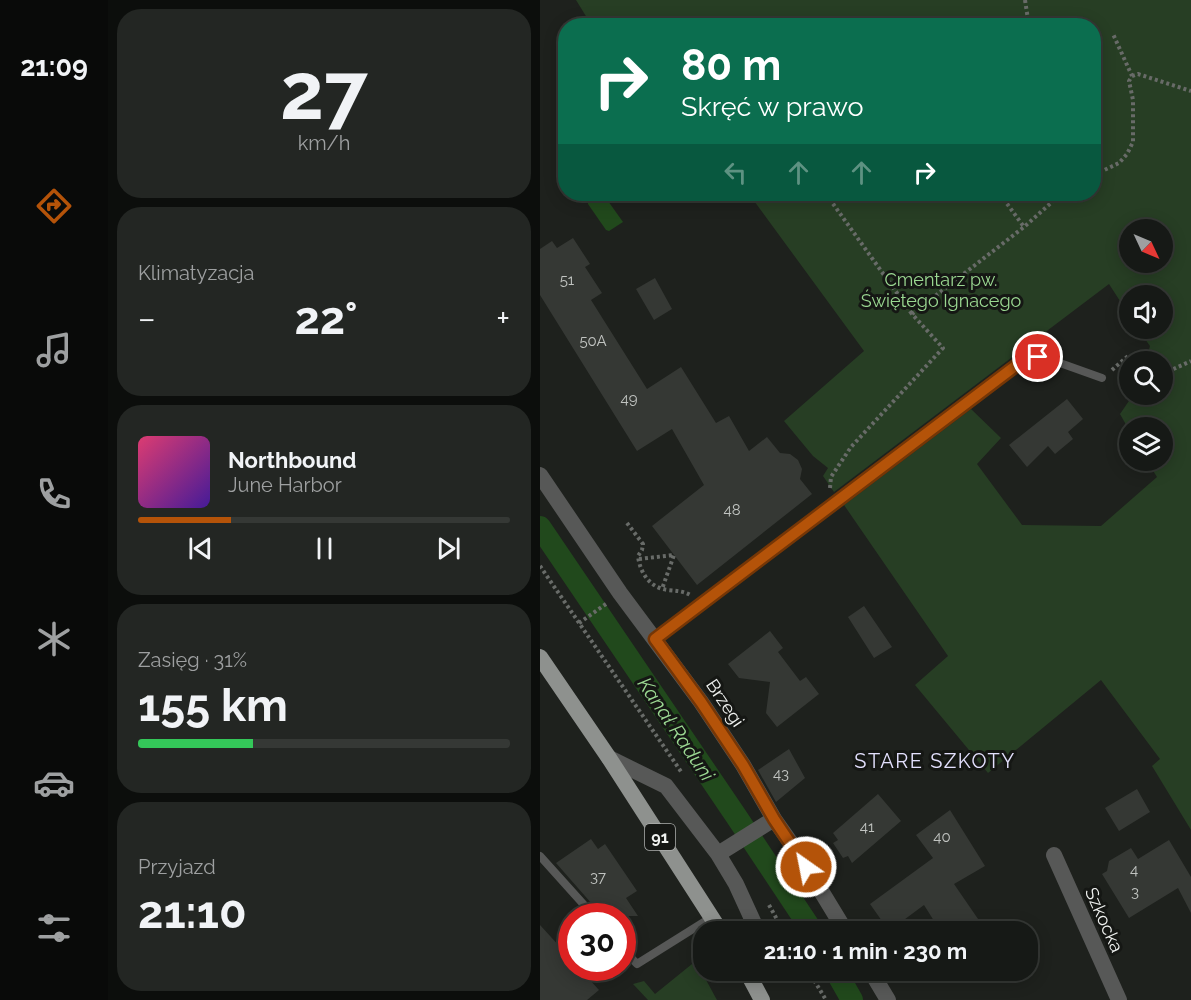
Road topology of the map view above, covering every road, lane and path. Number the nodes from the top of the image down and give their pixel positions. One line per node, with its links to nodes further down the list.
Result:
1 (1025, 0): 2 (path)
2 (1028, 18)
3 (1113, 34): 4 (path)
4 (1132, 76): 5 (path); 6 (path)
5 (1191, 91)
6 (1101, 172)
7 (831, 201): 11 (path)
8 (1005, 201): 10 (path)
9 (1053, 201): 10 (path)
10 (1024, 227): 11 (path)
11 (912, 314): 17 (path)
12 (1191, 361): 14 (path)
13 (1119, 364): 15 (path)
14 (1173, 369)
15 (1102, 378): 17 (lane)
16 (540, 475): 25 (street, Brzegi)
17 (834, 504): 23 (lane)
18 (627, 523): 19 (path)
19 (639, 559): 21 (path); 21 (path)
20 (540, 566): 24 (path)
21 (662, 589): 23 (path)
22 (614, 598): 24 (path)
23 (700, 605): 25 (lane)
24 (579, 623): 28 (path)
25 (655, 639): 29 (street, Brzegi)
26 (540, 657): 27 (main road, 91)
27 (609, 758): 30 (street); 35 (main road, 91)
28 (685, 778)
29 (770, 821): 30 (street); 39 (street, Brzegi)
30 (718, 854): 37 (street)
31 (1054, 855): 47 (street, Szkocka)
32 (540, 856): 33 (lane)
33 (582, 903)
34 (768, 904): 38 (path)
35 (712, 917): 36 (main road, 91); 40 (lane)
36 (714, 921)
37 (753, 921)
38 (778, 921)
39 (839, 921)
40 (636, 963)
41 (752, 981): 44 (main road)
42 (815, 981): 45 (path)
43 (877, 981): 46 (street)
44 (762, 1000)
45 (826, 1000)
46 (888, 1000)
47 (1119, 1000)

